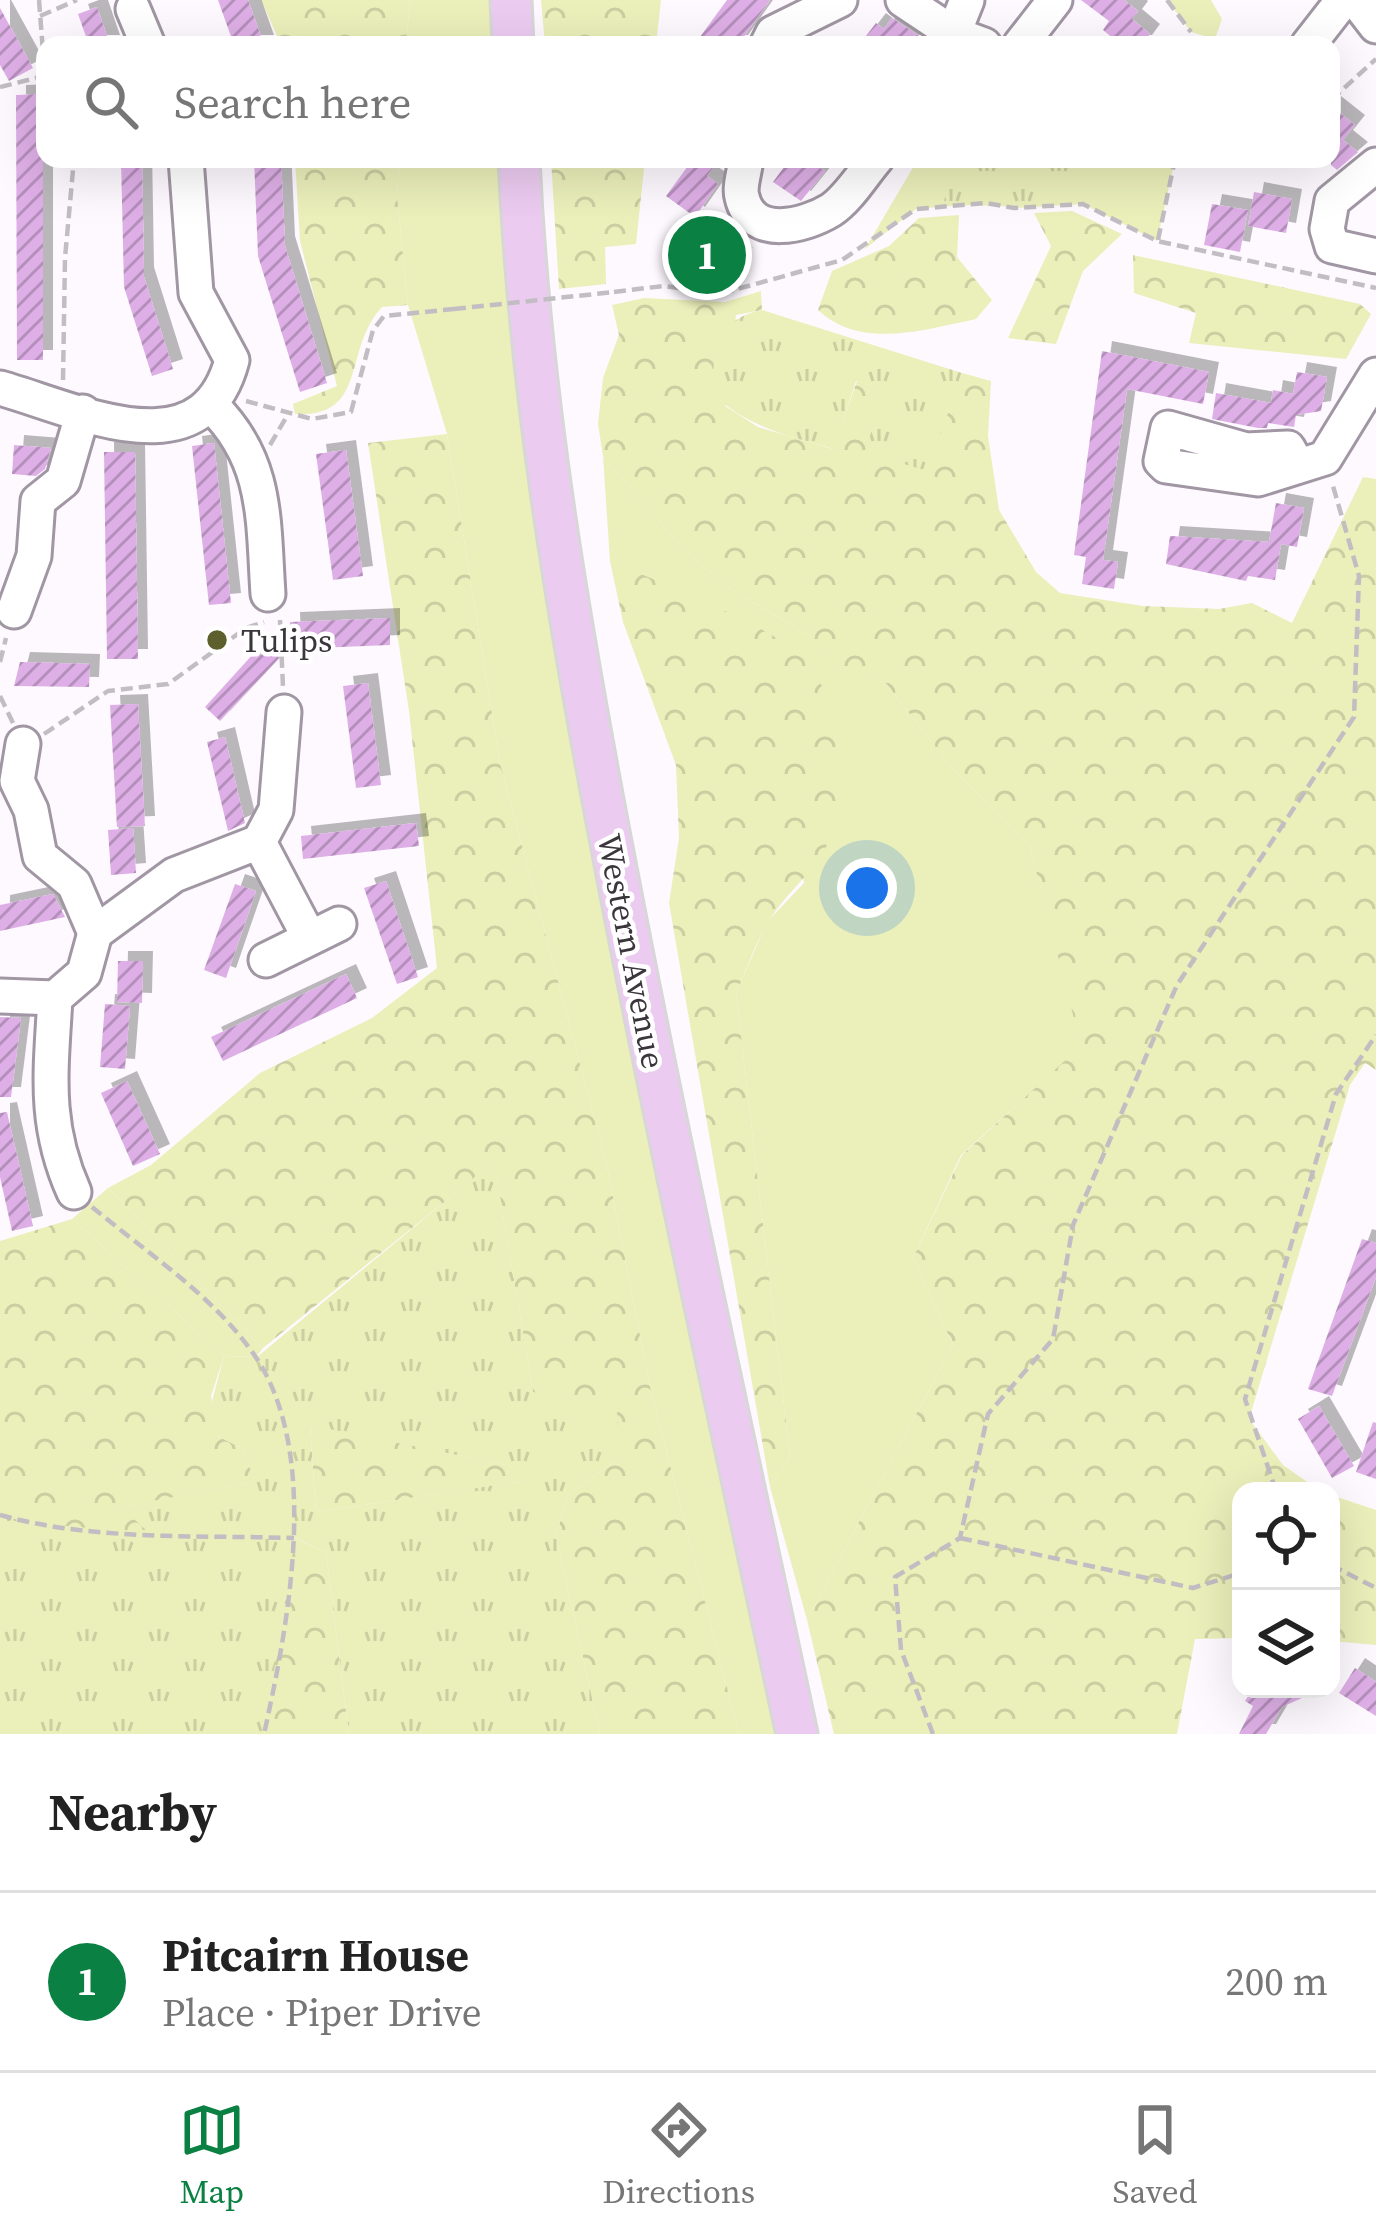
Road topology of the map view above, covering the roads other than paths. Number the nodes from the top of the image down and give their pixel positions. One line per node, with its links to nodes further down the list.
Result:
1 (511, 0): 11 (main road)
2 (840, 0): 12 (street)
3 (903, 0): 13 (street)
4 (967, 0): 14 (street)
5 (1055, 0): 15 (street)
6 (1343, 0): 16 (street)
7 (1356, 0): 9 (street)
8 (133, 9): 10 (street)
9 (1376, 26)
10 (144, 36)
11 (513, 36)
12 (772, 36)
13 (955, 36)
14 (963, 36)
15 (1027, 36)
16 (1315, 36)
17 (1376, 165): 22 (street)
18 (187, 168): 25 (street)
19 (519, 168): 38 (main road, Western Avenue)
20 (745, 168): 21 (street)
21 (868, 168)
22 (1376, 256)
23 (1376, 375): 27 (street)
24 (0, 388): 26 (street)
25 (218, 399): 26 (street); 28 (street)
26 (71, 408): 29 (street)
27 (1166, 466)
28 (274, 604)
29 (14, 611)
30 (284, 712): 32 (street)
31 (23, 744): 33 (street)
32 (259, 842): 33 (street); 34 (street)
33 (95, 933): 36 (street)
34 (266, 960)
35 (0, 996): 36 (street)
36 (55, 998): 37 (street)
37 (74, 1192)
38 (797, 1734)

